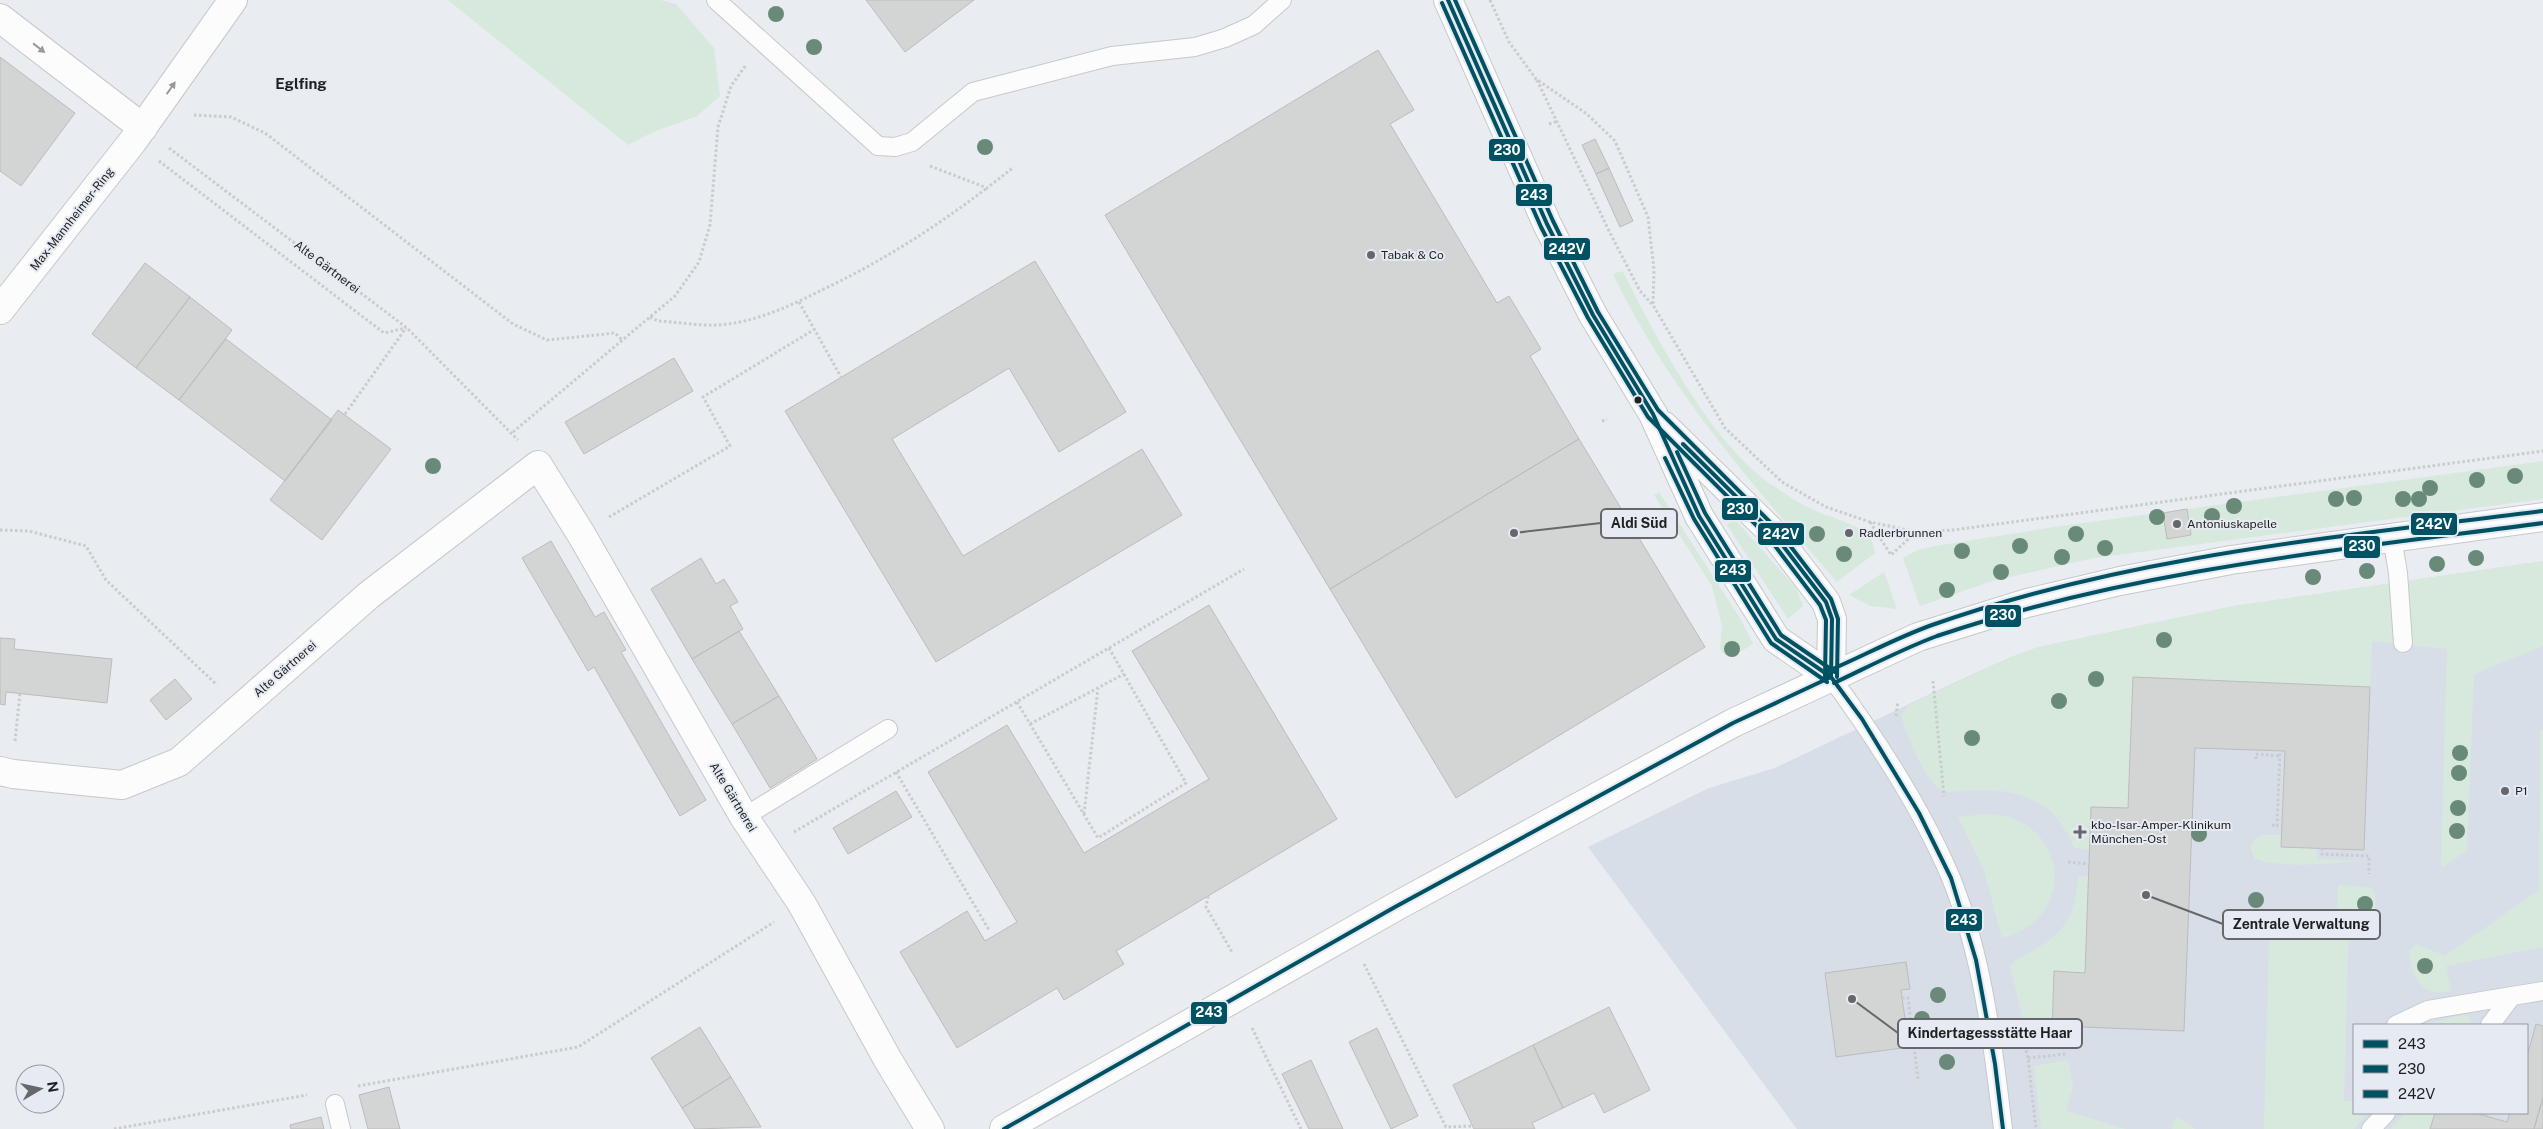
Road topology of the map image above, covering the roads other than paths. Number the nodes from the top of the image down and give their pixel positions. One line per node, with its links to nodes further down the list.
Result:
1 (233, 0): 6 (street, Max-Mannheimer-Ring, one-way to 1)
2 (1282, 0): 4 (lane)
3 (1448, 0): 8 (street)
4 (719, 1)
5 (0, 18): 6 (street, one-way to 6)
6 (138, 134): 7 (street, Max-Mannheimer-Ring)
7 (0, 310)
8 (1653, 414): 12 (street); 12 (street)
9 (2543, 517): 10 (street)
10 (2392, 537): 11 (lane); 12 (street)
11 (2403, 643)
12 (1831, 677): 24 (street); 25 (lane)
13 (888, 730): 15 (lane)
14 (6, 773): 15 (street, Alte Gärtnerei)
15 (744, 817): 23 (street, Alte Gärtnerei)
16 (2543, 991): 17 (lane)
17 (2512, 996): 18 (lane); 19 (lane)
18 (2398, 1024)
19 (2491, 1024)
20 (334, 1104): 22 (lane)
21 (2385, 1114): 26 (lane)
22 (341, 1129)
23 (930, 1129)
24 (1004, 1129)
25 (2003, 1129)
26 (2371, 1129)

